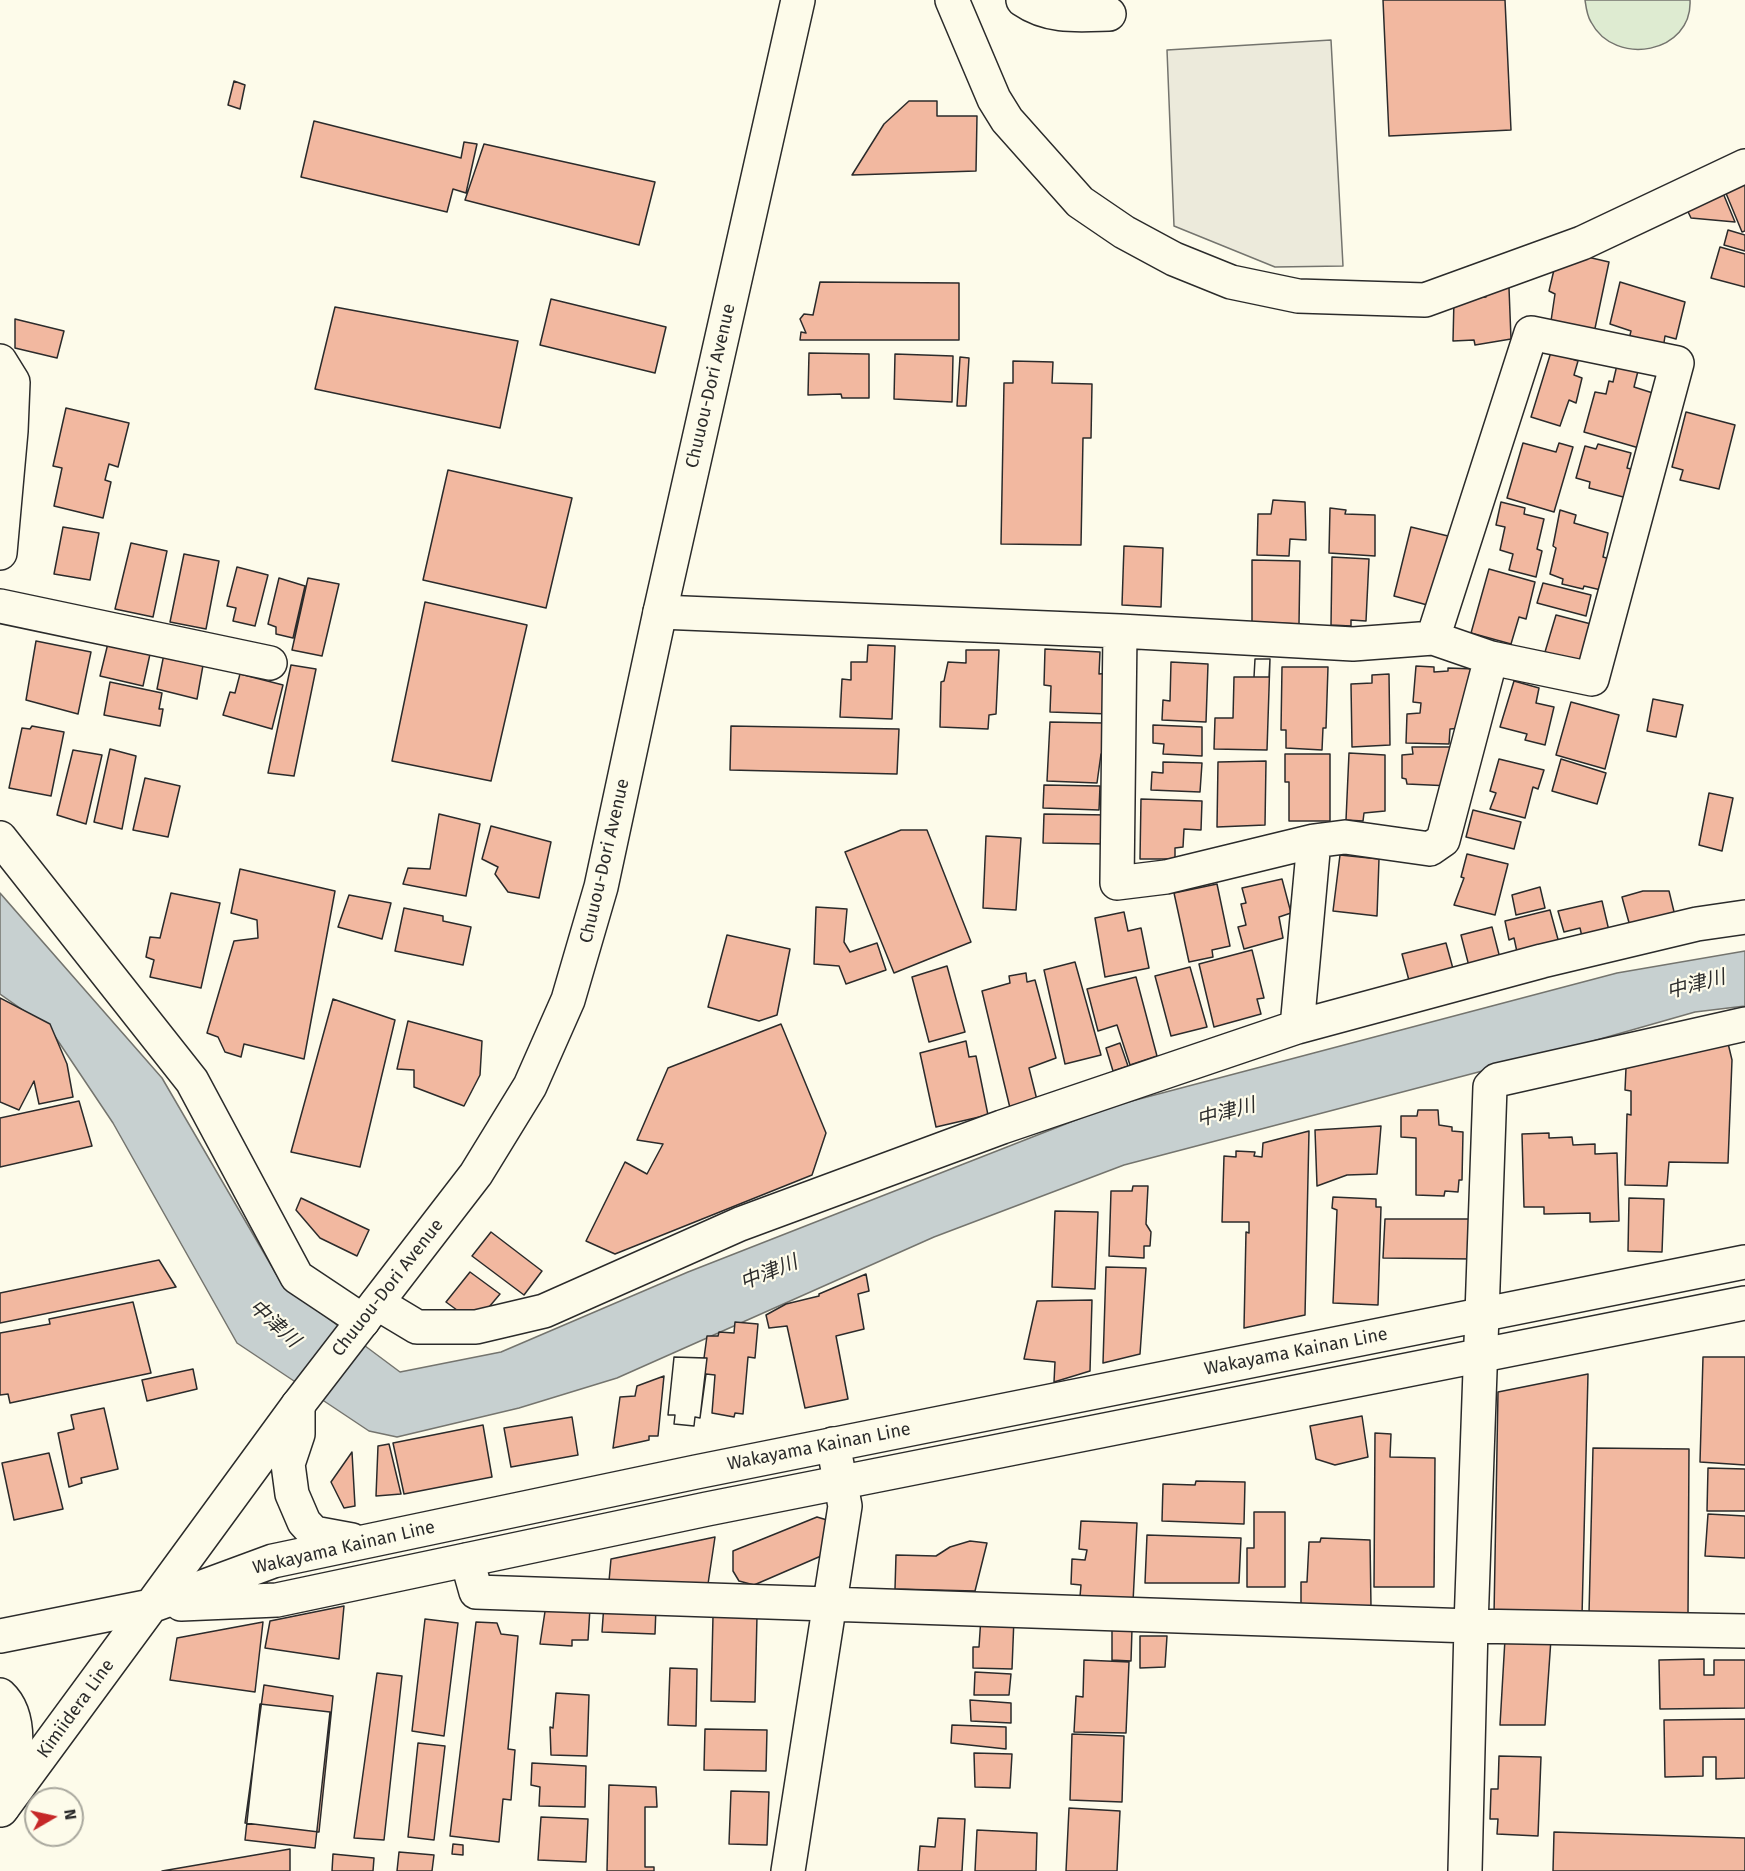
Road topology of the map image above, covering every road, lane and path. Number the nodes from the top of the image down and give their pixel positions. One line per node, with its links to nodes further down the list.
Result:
1 (798, 0): 9 (main road, Chuuou-Dori Avenue)
2 (952, 0): 5 (main road)
3 (1023, 0): 4 (main road)
4 (1109, 14)
5 (1745, 166)
6 (0, 361): 7 (main road)
7 (0, 553)
8 (0, 606): 13 (main road)
9 (660, 612): 10 (main road); 22 (main road, Chuuou-Dori Avenue)
10 (1120, 631): 11 (main road); 15 (main road)
11 (1433, 638): 12 (main road); 12 (main road)
12 (1491, 658): 15 (main road)
13 (270, 663)
14 (0, 838): 22 (main road)
15 (1314, 841): 18 (main road)
16 (1745, 917): 18 (main road)
17 (1745, 1024): 21 (main road)
18 (1297, 1027): 22 (main road)
19 (1745, 1262): 21 (main road, Wakayama Kainan Line)
20 (1745, 1303): 23 (main road, Wakayama Kainan Line)
21 (1482, 1315): 23 (main road); 25 (main road, Wakayama Kainan Line)
22 (365, 1318): 24 (main road, Chuuou-Dori Avenue)
23 (1481, 1355): 26 (main road, Wakayama Kainan Line); 31 (main road)
24 (298, 1405): 27 (main road); 30 (main road, Chuuou-Dori Avenue)
25 (833, 1444): 26 (main road); 27 (main road, Wakayama Kainan Line)
26 (840, 1482): 28 (main road, Wakayama Kainan Line); 29 (main road)
27 (386, 1537): 30 (main road, Wakayama Kainan Line)
28 (467, 1560): 29 (main road); 30 (main road, Wakayama Kainan Line)
29 (830, 1605): 31 (main road); 36 (main road)
30 (151, 1606): 33 (main road); 35 (main road, Kimiidera Line)
31 (1470, 1626): 32 (main road); 37 (main road)
32 (1745, 1631)
33 (0, 1636)
34 (0, 1695): 35 (main road)
35 (2, 1809)
36 (788, 1871)
37 (1465, 1871)

